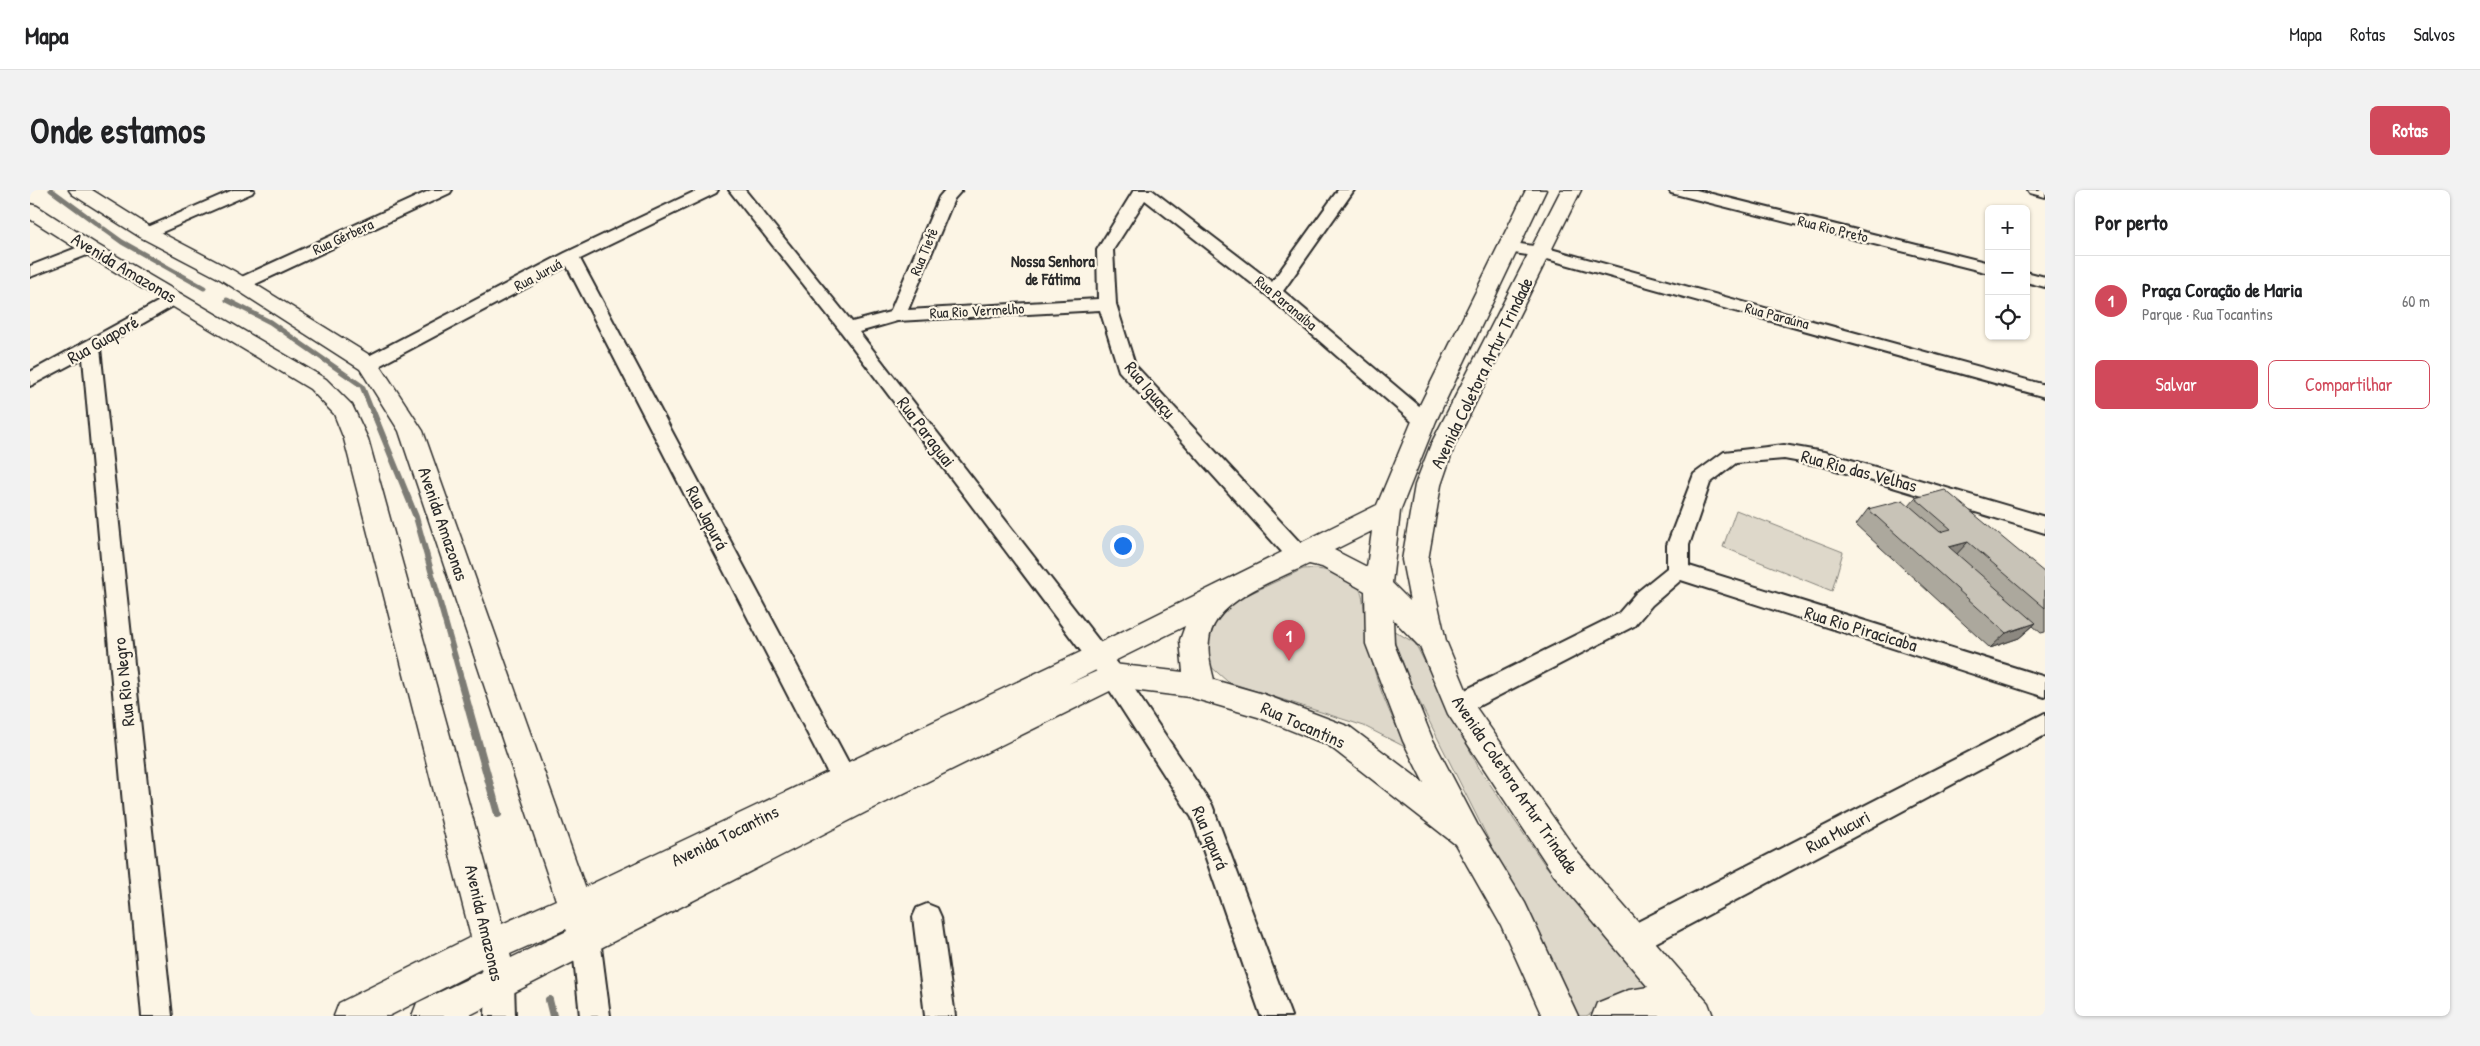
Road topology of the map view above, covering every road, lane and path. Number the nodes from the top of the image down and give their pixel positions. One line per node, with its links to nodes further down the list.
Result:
1 (79, 190): 15 (street, Avenida Amazonas)
2 (246, 190): 15 (street)
3 (444, 190): 24 (street, Rua Gérbera)
4 (710, 190): 19 (street, Rua Juruá)
5 (737, 190): 29 (street, Rua Paraguai)
6 (1143, 190): 25 (street, Rua Paranaíba); 27 (street, Rua Iguaçu)
7 (1346, 190): 25 (street)
8 (1536, 190): 16 (street, Avenida Coletora Artur Trindade)
9 (1571, 190): 18 (street, Avenida Coletora Artur Trindade)
10 (1677, 190): 20 (street, Rua Rio Preto)
11 (2036, 190): 13 (street)
12 (947, 192): 28 (street, Rua Tietê)
13 (2045, 192)
14 (30, 210): 17 (street, Avenida Amazonas)
15 (147, 233): 24 (street, Avenida Amazonas)
16 (1508, 247): 18 (street, Rua Paraúna); 34 (street, Avenida Coletora Artur Trindade)
17 (89, 248): 21 (street); 26 (street, Avenida Amazonas)
18 (1541, 252): 33 (street, Rua Paraúna); 41 (street, Avenida Coletora Artur Trindade)
19 (571, 257): 31 (street, Rua Juruá); 47 (street, Rua Japurá)
20 (1985, 267)
21 (30, 272)
22 (2030, 278): 23 (street)
23 (2045, 282)
24 (242, 284): 31 (street, Avenida Amazonas)
25 (1274, 292): 34 (street, Rua Paranaíba)
26 (174, 298): 30 (street, Rua Guaporé); 53 (street, Avenida Amazonas)
27 (1107, 304): 28 (street, Rua Rio Vermelho); 37 (street, Rua Iguaçu)
28 (897, 316): 29 (street, Rua Rio Vermelho)
29 (848, 329): 42 (street, Rua Paraguai)
30 (91, 347): 32 (street, Rua Guaporé); 56 (street, Rua Rio Negro)
31 (368, 364): 49 (street, Avenida Amazonas)
32 (30, 380)
33 (2045, 391)
34 (1424, 421): 35 (street, Avenida Coletora Artur Trindade)
35 (1387, 510): 37 (street); 39 (street, Avenida Coletora Artur Trindade)
36 (2045, 526): 38 (street, Rua Rio das Velhas)
37 (1303, 555): 39 (street); 40 (street)
38 (1678, 571): 43 (street, Rua Rio Piracicaba); 45 (street)
39 (1378, 586): 41 (street); 48 (street, Avenida Coletora Artur Trindade)
40 (1221, 596): 42 (street); 44 (street)
41 (1432, 641): 45 (street, Avenida Coletora Artur Trindade)
42 (1105, 667): 44 (street, Rua Tocantins); 47 (street, Avenida Tocantins); 51 (street, Avenida Tocantins); 62 (street, Rua Iapurá)
43 (2045, 687)
44 (1201, 688): 48 (street, Rua Tocantins)
45 (1458, 705): 52 (street, Avenida Coletora Artur Trindade)
46 (2045, 725): 52 (street, Rua Mucuri)
47 (844, 779): 49 (street, Avenida Tocantins)
48 (1466, 834): 63 (street, Avenida Coletora Artur Trindade)
49 (576, 908): 51 (street, Avenida Amazonas); 53 (street, Avenida Tocantins)
50 (927, 918): 61 (street)
51 (586, 939): 54 (street, Avenida Tocantins); 60 (street, Avenida Amazonas)
52 (1630, 941): 55 (street, Avenida Coletora Artur Trindade)
53 (492, 945): 54 (street, Avenida Amazonas); 57 (street, Avenida Tocantins)
54 (500, 983): 58 (street, Avenida Tocantins); 59 (street, Avenida Amazonas)
55 (1692, 1013): 64 (street)
56 (157, 1016)
57 (352, 1016)
58 (430, 1016)
59 (500, 1016)
60 (595, 1016)
61 (940, 1016)
62 (1276, 1016)
63 (1560, 1016)
64 (1610, 1016)

